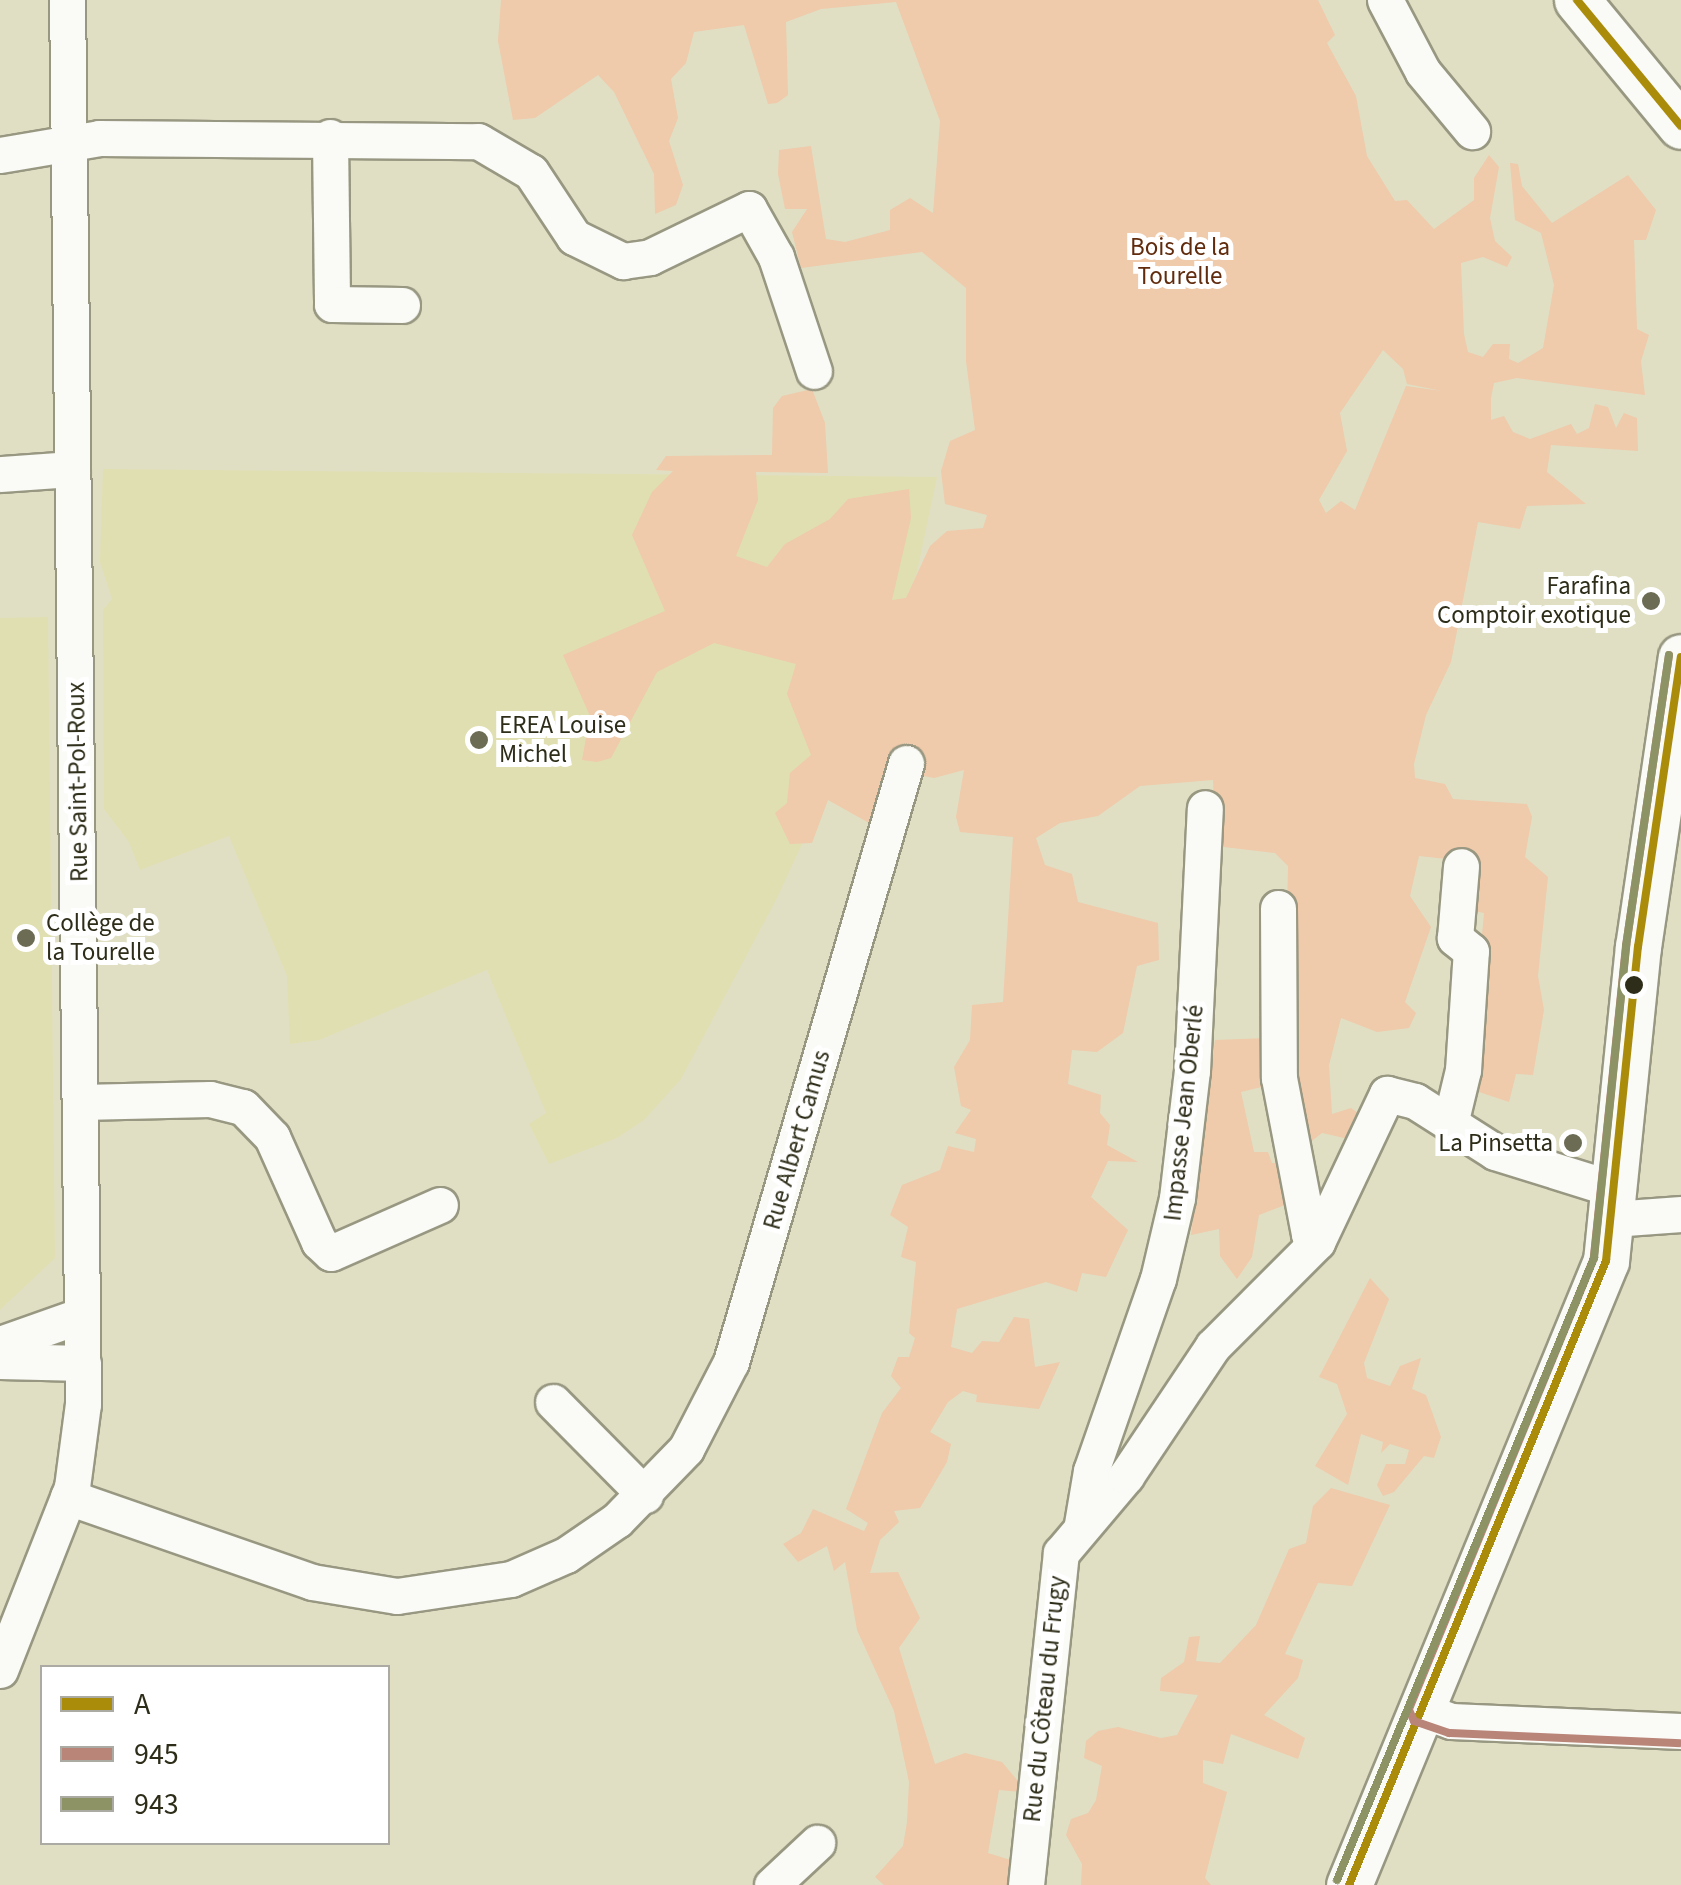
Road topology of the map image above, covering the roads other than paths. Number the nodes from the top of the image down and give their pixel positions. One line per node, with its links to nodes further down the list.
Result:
1 (68, 0): 7 (street, Rue Saint-Pol-Roux)
2 (1385, 0): 5 (street)
3 (1577, 0): 4 (street)
4 (1681, 126)
5 (1472, 131)
6 (330, 136): 7 (street); 9 (street); 10 (street)
7 (66, 148): 8 (street); 11 (street, Rue Saint-Pol-Roux)
8 (0, 156)
9 (402, 305)
10 (814, 371)
11 (72, 469): 12 (street); 18 (street, Rue Saint-Pol-Roux)
12 (0, 474)
13 (1681, 657): 20 (street)
14 (906, 763): 29 (street, Rue Albert Camus)
15 (1206, 808): 31 (street, Impasse Jean Oberlé)
16 (1461, 866): 19 (street)
17 (1278, 908): 23 (street)
18 (81, 1102): 21 (street); 24 (street, Rue Saint-Pol-Roux)
19 (1450, 1124): 20 (street, Rue du Côteau du Frugy); 23 (street, Rue du Côteau du Frugy)
20 (1613, 1204): 22 (street); 33 (street)
21 (440, 1205)
22 (1681, 1214)
23 (1317, 1242): 31 (street, Rue du Côteau du Frugy)
24 (82, 1316): 25 (street); 27 (street, Rue Saint-Pol-Roux)
25 (0, 1344)
26 (0, 1361): 27 (street)
27 (82, 1363): 30 (street, Rue Saint-Pol-Roux)
28 (553, 1402): 29 (street)
29 (646, 1495): 30 (street, Rue Albert Camus)
30 (68, 1497): 32 (street, Rue Saint-Pol-Roux)
31 (1082, 1524): 37 (street, Rue du Côteau du Frugy)
32 (0, 1670)
33 (1421, 1710): 34 (street); 38 (street)
34 (1681, 1731)
35 (817, 1843): 36 (street)
36 (772, 1885)
37 (1026, 1885)
38 (1350, 1885)

